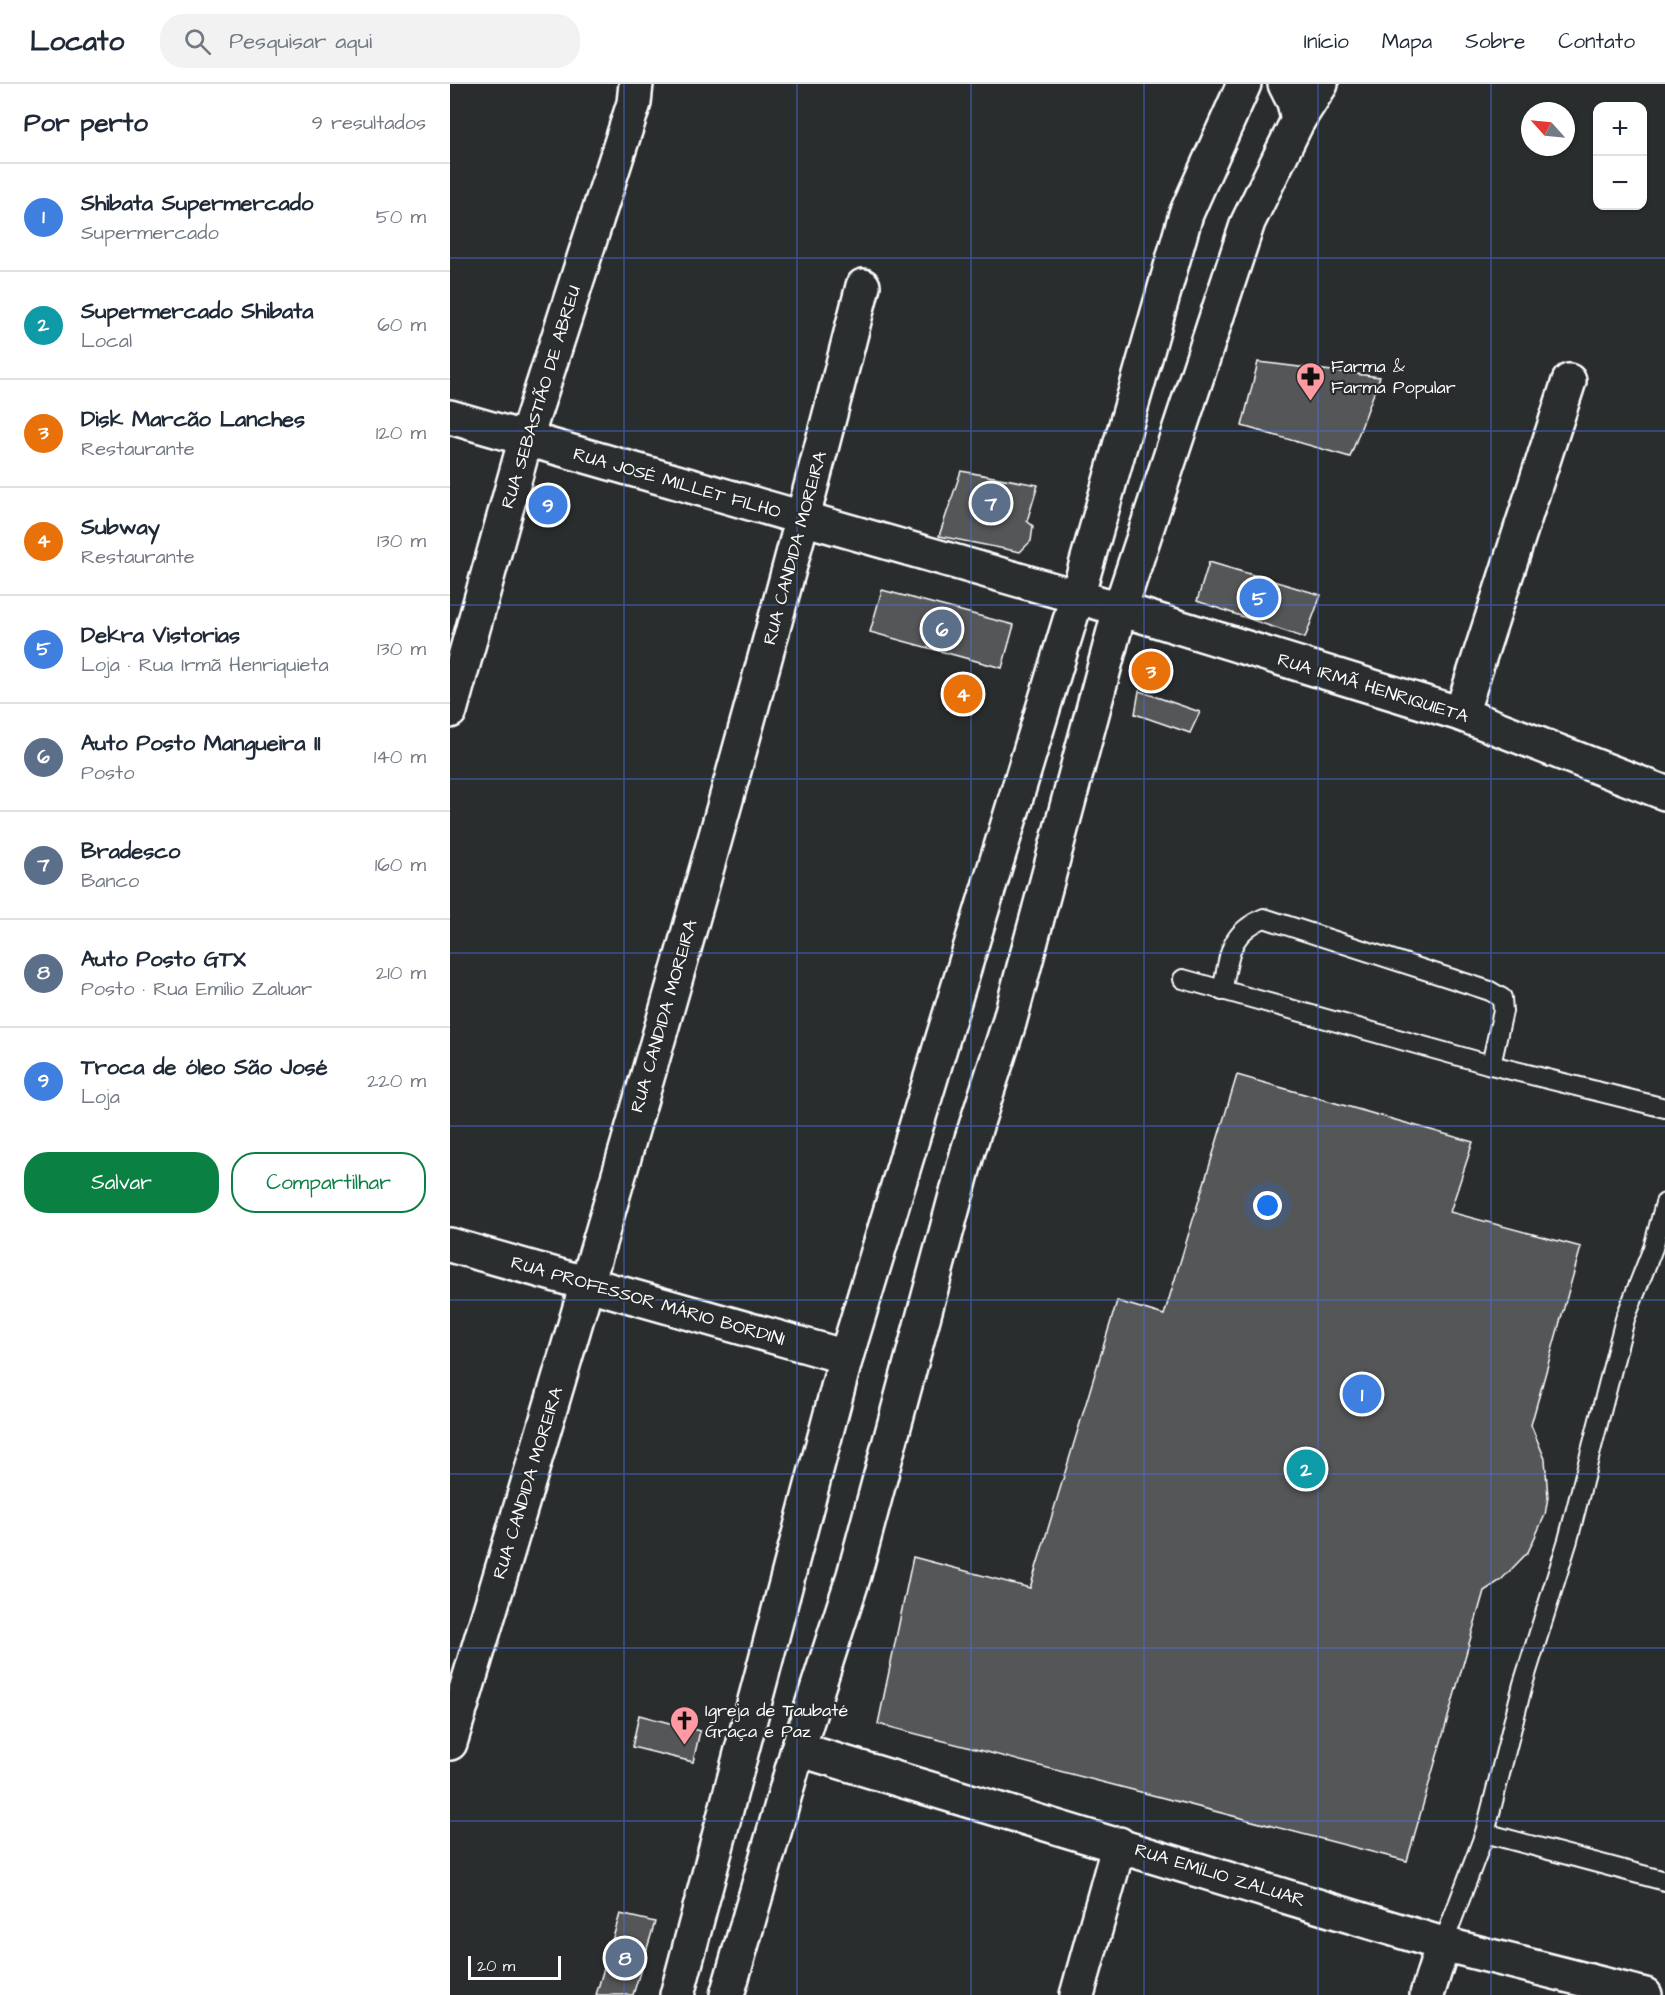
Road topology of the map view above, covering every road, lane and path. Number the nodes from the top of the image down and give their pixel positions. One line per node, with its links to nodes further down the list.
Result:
1 (636, 84): 9 (street, RUA SEBASTIÃO DE ABREU)
2 (1244, 84): 11 (street)
3 (1285, 84): 5 (street)
4 (1321, 84): 5 (street)
5 (1298, 120): 12 (street)
6 (863, 286): 10 (street, RUA CANDIDA MOREIRA)
7 (1569, 381): 14 (street)
8 (450, 417): 9 (street, RUA JOSÉ MILLET FILHO)
9 (526, 438): 10 (street, RUA JOSÉ MILLET FILHO); 13 (street, RUA SEBASTIÃO DE ABREU)
10 (804, 520): 11 (street, RUA JOSÉ MILLET FILHO); 22 (street, RUA CANDIDA MOREIRA)
11 (1077, 597): 12 (street, RUA IRMÃ HENRIQUIETA); 23 (street)
12 (1120, 609): 14 (street, RUA IRMÃ HENRIQUIETA); 25 (street)
13 (450, 711)
14 (1461, 714): 15 (street, RUA IRMÃ HENRIQUIETA)
15 (1665, 793)
16 (1183, 979): 17 (lane)
17 (1221, 991): 18 (lane); 18 (lane)
18 (1491, 1065): 19 (lane)
19 (1665, 1108)
20 (1665, 1203): 26 (lane)
21 (450, 1245): 22 (street, RUA PROFESSOR MÁRIO BORDINI)
22 (588, 1283): 23 (street, RUA PROFESSOR MÁRIO BORDINI); 24 (street, RUA CANDIDA MOREIRA)
23 (846, 1357): 30 (street)
24 (450, 1743)
25 (798, 1749): 27 (street, RUA EMÍLIO ZALUAR); 31 (street)
26 (1485, 1833): 28 (lane); 29 (lane)
27 (1119, 1844): 29 (street, RUA EMÍLIO ZALUAR); 32 (street)
28 (1665, 1881)
29 (1443, 1944): 33 (street); 34 (street, RUA EMÍLIO ZALUAR)
30 (677, 1995)
31 (727, 1995)
32 (1077, 1995)
33 (1427, 1995)
34 (1645, 1995)

